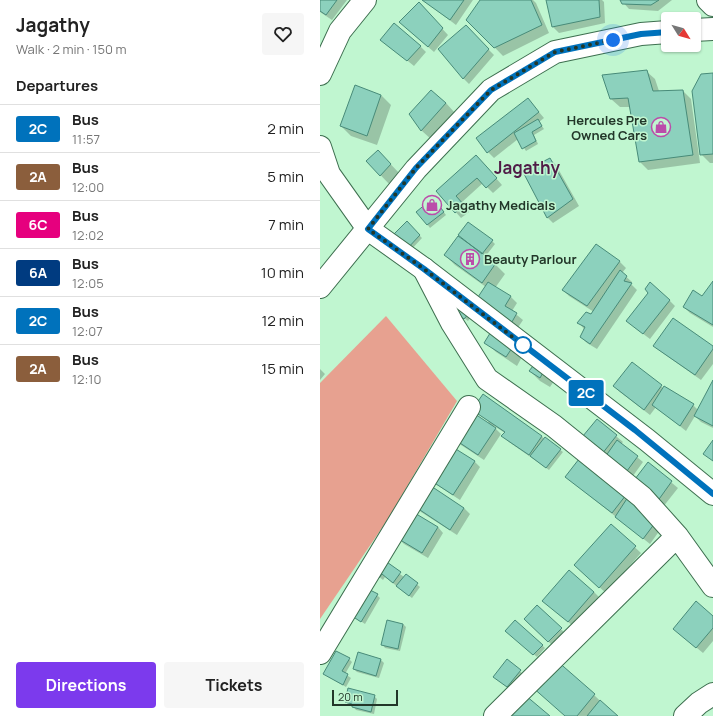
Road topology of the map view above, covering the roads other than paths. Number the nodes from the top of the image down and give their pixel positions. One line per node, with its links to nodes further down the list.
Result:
1 (365, 0): 7 (street)
2 (708, 0): 3 (street)
3 (713, 5)
4 (713, 28): 5 (street)
5 (701, 29)
6 (661, 33): 9 (street)
7 (320, 74)
8 (320, 147): 9 (street)
9 (368, 229): 10 (street); 11 (street)
10 (424, 269): 13 (street); 14 (street)
11 (320, 287)
12 (469, 407): 16 (street)
13 (713, 494)
14 (677, 536): 15 (street); 18 (street)
15 (713, 586)
16 (320, 653)
17 (713, 694): 19 (street)
18 (495, 716)
19 (685, 716)

